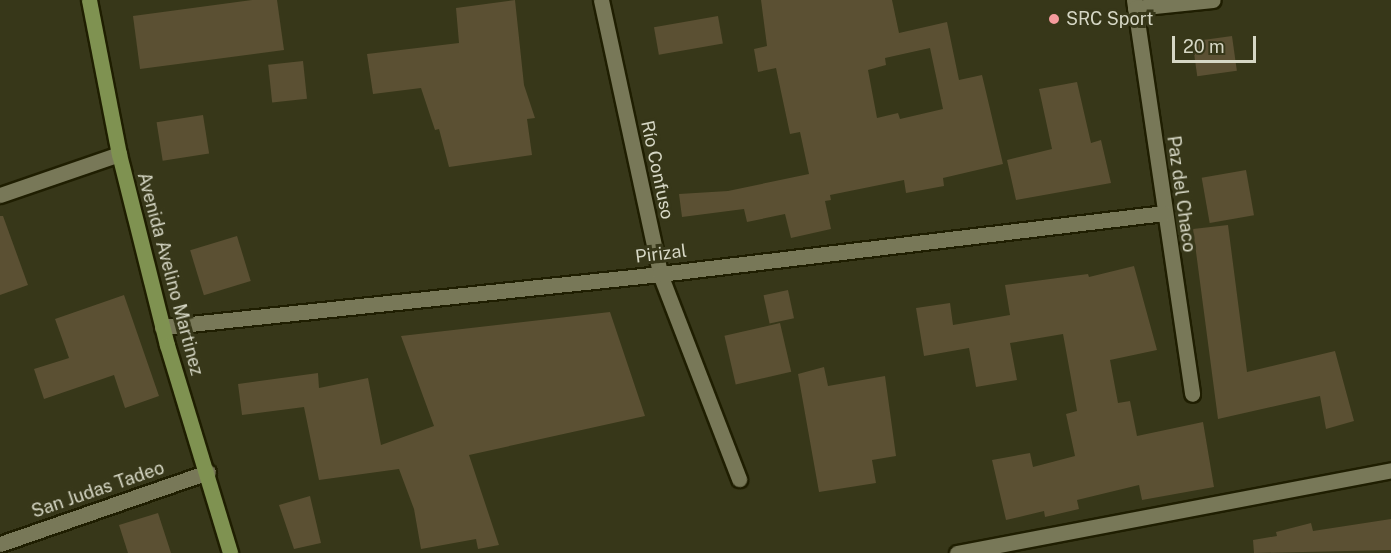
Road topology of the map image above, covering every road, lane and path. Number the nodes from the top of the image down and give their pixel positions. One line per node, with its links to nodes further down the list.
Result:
1 (89, 0): 5 (main road, Avenida Avelino Martinez)
2 (601, 0): 8 (street, Río Confuso)
3 (1213, 0): 4 (street)
4 (1134, 4): 7 (street, Paz del Chaco)
5 (119, 154): 6 (street); 9 (main road, Avenida Avelino Martinez)
6 (0, 195)
7 (1164, 213): 8 (street, Pirizal); 10 (street, Paz del Chaco)
8 (660, 274): 9 (street, Pirizal); 13 (street, Río Confuso)
9 (162, 327): 12 (main road, Avenida Avelino Martinez)
10 (1192, 394)
11 (1391, 470): 16 (street)
12 (208, 472): 14 (street, San Judas Tadeo); 15 (main road, Avenida Avelino Martinez)
13 (739, 479)
14 (0, 544)
15 (230, 553)
16 (957, 553)

